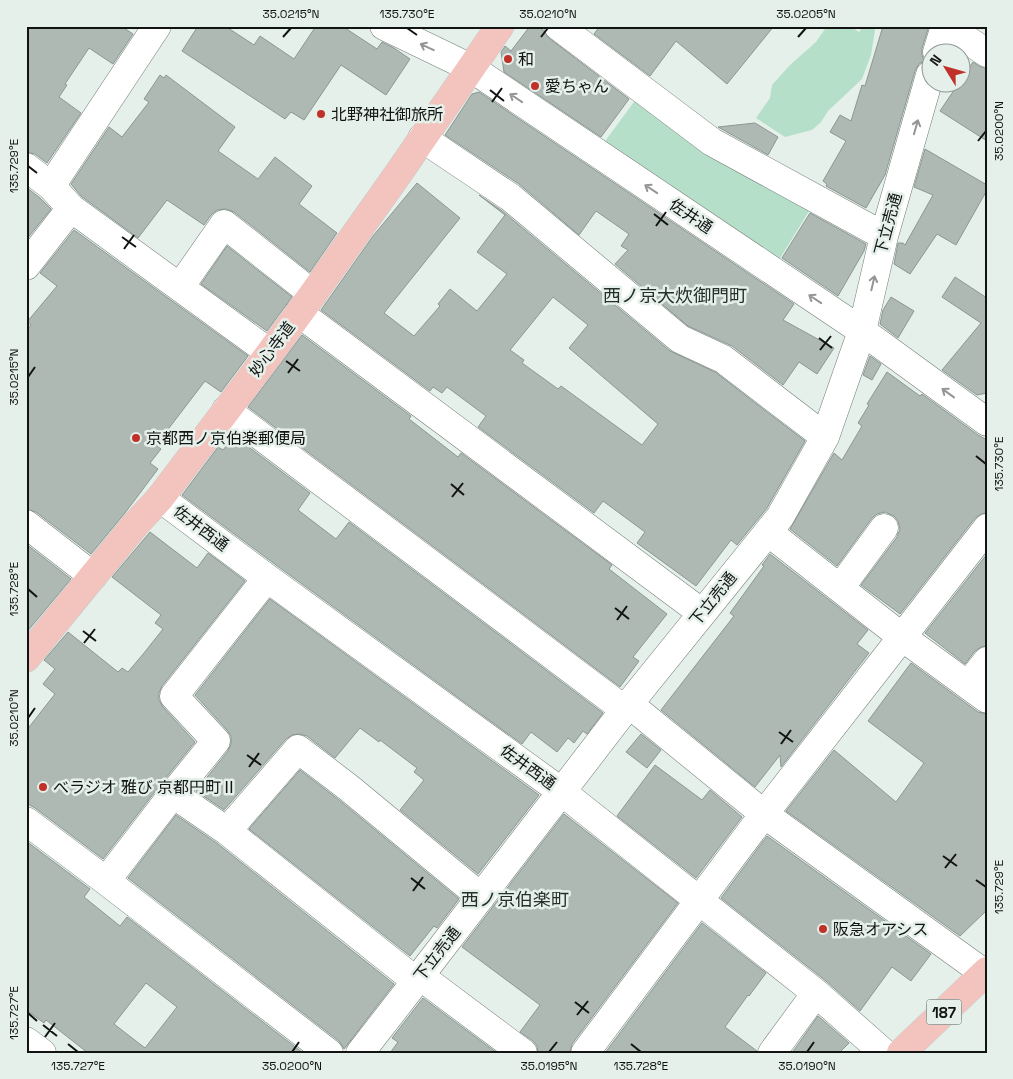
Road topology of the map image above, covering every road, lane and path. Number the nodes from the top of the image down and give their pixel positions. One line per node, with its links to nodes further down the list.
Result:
1 (157, 26): 12 (street)
2 (384, 26): 8 (street, 佐井通, one-way to 2)
3 (500, 26): 8 (main road, 妙心寺道)
4 (558, 26): 14 (street)
5 (945, 26): 6 (street); 7 (street)
6 (940, 42)
7 (987, 53)
8 (470, 68): 10 (main road, 妙心寺道); 18 (street, 佐井通, one-way to 8)
9 (925, 92): 14 (street, 下立売通, one-way to 9)
10 (422, 138): 17 (main road, 妙心寺道); 22 (street)
11 (26, 167): 12 (street)
12 (51, 186): 13 (street)
13 (71, 208): 15 (street); 16 (street)
14 (884, 236): 18 (street, 下立売通, one-way to 14)
15 (26, 266)
16 (180, 287): 17 (street); 19 (street)
17 (306, 304): 19 (main road, 妙心寺道); 31 (street)
18 (862, 331): 21 (street, 佐井通, one-way to 18); 22 (street, 下立売通)
19 (270, 353): 20 (main road, 妙心寺道)
20 (226, 410): 23 (main road, 妙心寺道); 36 (street)
21 (985, 416)
22 (825, 437): 27 (street, 下立売通)
23 (160, 498): 28 (main road, 妙心寺道); 29 (street, 佐井西通)
24 (26, 524): 28 (street)
25 (884, 528): 30 (street)
26 (987, 528): 32 (street)
27 (768, 532): 30 (street); 31 (street, 下立売通)
28 (93, 576): 33 (main road, 妙心寺道)
29 (267, 578): 37 (street, 佐井西通); 38 (street)
30 (840, 588): 32 (street)
31 (702, 613): 36 (street, 下立売通)
32 (902, 636): 35 (street); 39 (street)
33 (26, 658)
34 (987, 662): 35 (street)
35 (977, 692)
36 (627, 707): 37 (street, 下立売通); 39 (street)
37 (562, 792): 43 (street, 下立売通); 44 (street, 佐井西通)
38 (173, 794): 41 (street); 42 (street)
39 (764, 814): 44 (street); 45 (street)
40 (26, 821): 42 (street)
41 (227, 831): 43 (street); 46 (street)
42 (106, 881): 50 (street)
43 (482, 897): 46 (street, 下立売通)
44 (700, 900): 47 (street, 佐井西通); 53 (street)
45 (986, 972): 56 (main road, 187)
46 (418, 979): 51 (street, 下立売通); 52 (street)
47 (816, 993): 54 (street); 55 (street, 佐井西通)
48 (26, 1041): 49 (street)
49 (42, 1053)
50 (329, 1053)
51 (360, 1053)
52 (523, 1053)
53 (585, 1053)
54 (772, 1053)
55 (884, 1053)
56 (901, 1053)

